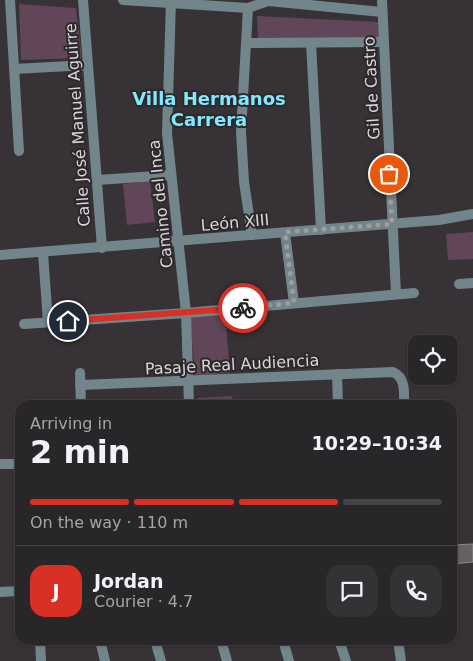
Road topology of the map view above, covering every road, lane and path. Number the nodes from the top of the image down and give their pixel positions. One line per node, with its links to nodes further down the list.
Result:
1 (10, 0): 12 (street)
2 (83, 0): 11 (street, Calle José Manuel Aguirre)
3 (123, 0): 5 (street)
4 (382, 0): 7 (street, Gil de Castro)
5 (171, 2): 6 (street); 14 (street, Camino del Inca)
6 (248, 8): 7 (street); 9 (street)
7 (382, 12): 8 (street, Gil de Castro)
8 (384, 42): 10 (street); 17 (street, Gil de Castro)
9 (246, 43): 10 (street); 20 (street)
10 (311, 43): 18 (street)
11 (88, 65): 12 (street); 15 (street, Calle José Manuel Aguirre)
12 (14, 69): 13 (street)
13 (19, 151)
14 (171, 175): 15 (street); 21 (street, Camino del Inca)
15 (97, 180): 22 (street, Calle José Manuel Aguirre)
16 (473, 214): 17 (street, León XIII)
17 (392, 224): 18 (street, León XIII); 28 (street, Gil de Castro)
18 (321, 230): 19 (street, León XIII)
19 (285, 232): 20 (street, León XIII); 29 (street)
20 (252, 235): 21 (street, León XIII)
21 (178, 241): 22 (street, León XIII); 30 (street, Camino del Inca)
22 (102, 248): 23 (street, León XIII)
23 (43, 253): 24 (street, León XIII); 31 (street)
24 (0, 256)
25 (473, 283): 26 (street)
26 (459, 284)
27 (414, 293): 28 (street)
28 (396, 294): 29 (street)
29 (294, 303): 30 (street)
30 (186, 313): 31 (street); 35 (street, Camino del Inca)
31 (48, 322): 32 (street)
32 (24, 324)
33 (80, 373): 36 (street)
34 (337, 374): 35 (street, Pasaje Real Audiencia); 39 (street); 40 (street, Pasaje Real Audiencia)
35 (187, 382): 36 (street, Pasaje Real Audiencia); 38 (street, Camino del Inca)
36 (80, 385): 37 (street)
37 (81, 400)
38 (189, 400)
39 (338, 400)
40 (404, 400)
41 (0, 464): 42 (street)
42 (15, 464)
43 (15, 591): 44 (street)
44 (0, 592)
45 (40, 645): 52 (street)
46 (101, 645): 53 (street)
47 (156, 645): 54 (street)
48 (222, 645): 55 (street)
49 (284, 645): 56 (street)
50 (341, 645): 57 (street)
51 (399, 645): 58 (street)
52 (41, 661)
53 (105, 661)
54 (161, 661)
55 (227, 661)
56 (289, 661)
57 (346, 661)
58 (401, 661)

